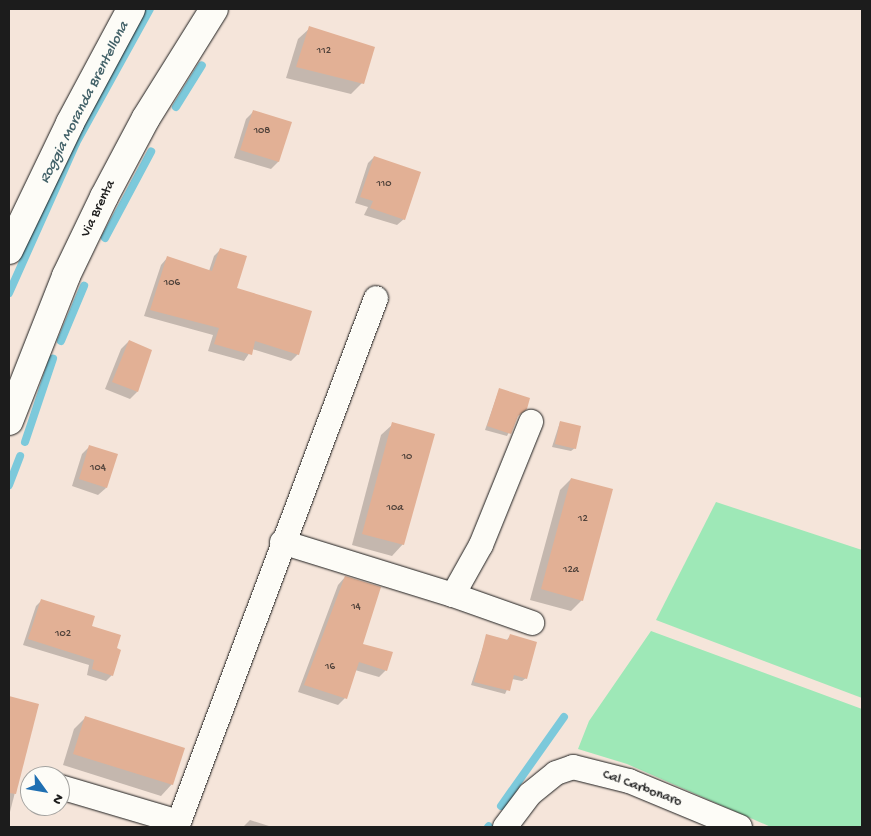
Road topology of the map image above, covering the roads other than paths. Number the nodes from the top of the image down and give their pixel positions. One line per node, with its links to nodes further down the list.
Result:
1 (131, 9): 3 (main road)
2 (214, 9): 5 (main road, Via Brenta)
3 (9, 250)
4 (376, 298): 7 (street)
5 (9, 421)
6 (532, 422): 8 (street)
7 (282, 542): 8 (street); 11 (street)
8 (453, 595): 9 (street)
9 (532, 623)
10 (70, 790): 11 (street)
11 (178, 824)
12 (505, 827): 13 (street, Cal Carbonaro)
13 (740, 827)

